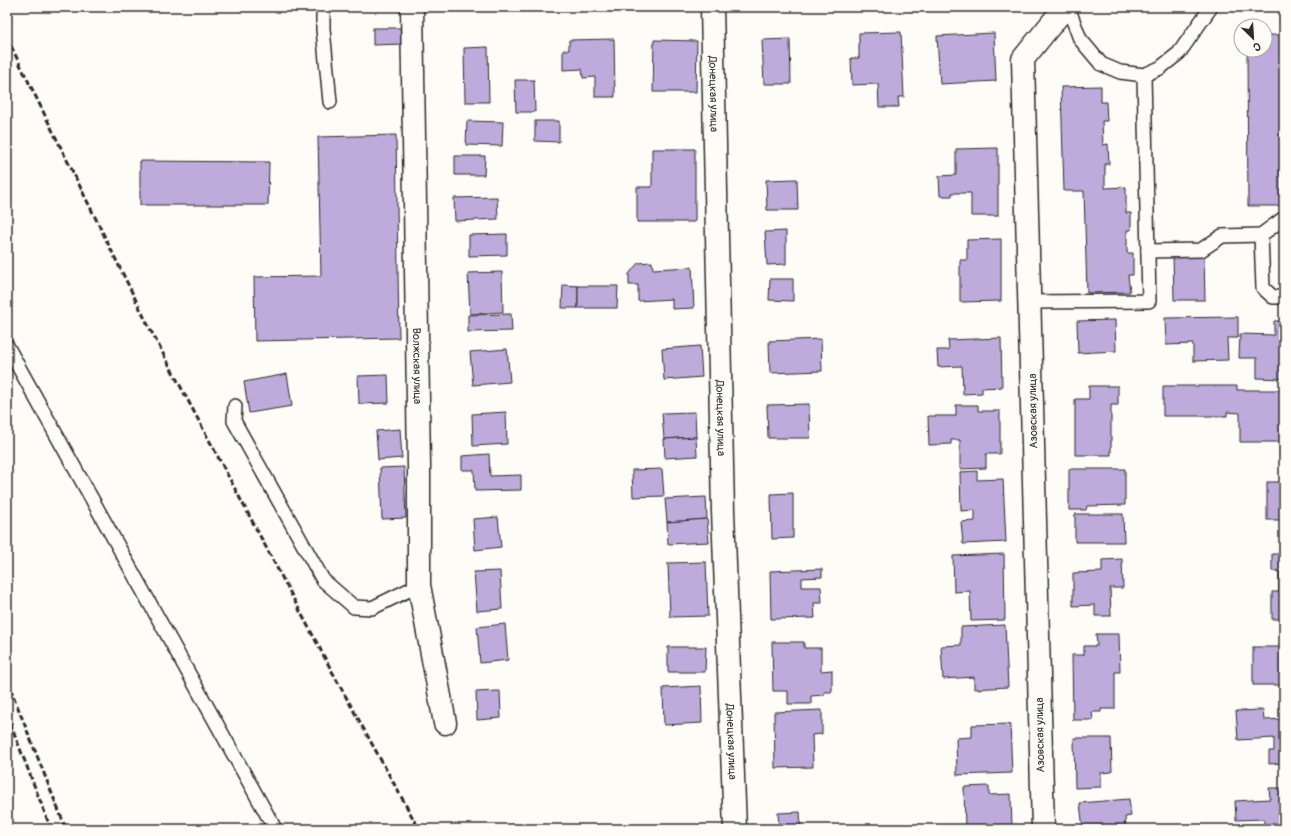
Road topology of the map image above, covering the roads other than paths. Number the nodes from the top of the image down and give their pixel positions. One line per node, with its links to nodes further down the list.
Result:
1 (323, 7): 8 (lane)
2 (412, 7): 16 (street, Волжская улица)
3 (712, 7): 19 (street, Донецкая улица)
4 (1065, 7): 13 (street, Азовская улица)
5 (1068, 7): 7 (lane)
6 (1211, 7): 7 (lane)
7 (1144, 75): 11 (lane)
8 (330, 102)
9 (1284, 218): 10 (lane)
10 (1261, 235): 11 (lane); 12 (lane)
11 (1148, 250): 13 (lane)
12 (1284, 297)
13 (1030, 302): 20 (street, Азовская улица)
14 (7, 346): 18 (lane)
15 (235, 406): 16 (lane)
16 (419, 585): 17 (street, Волжская улица)
17 (445, 723)
18 (275, 829)
19 (735, 829)
20 (1043, 829)

